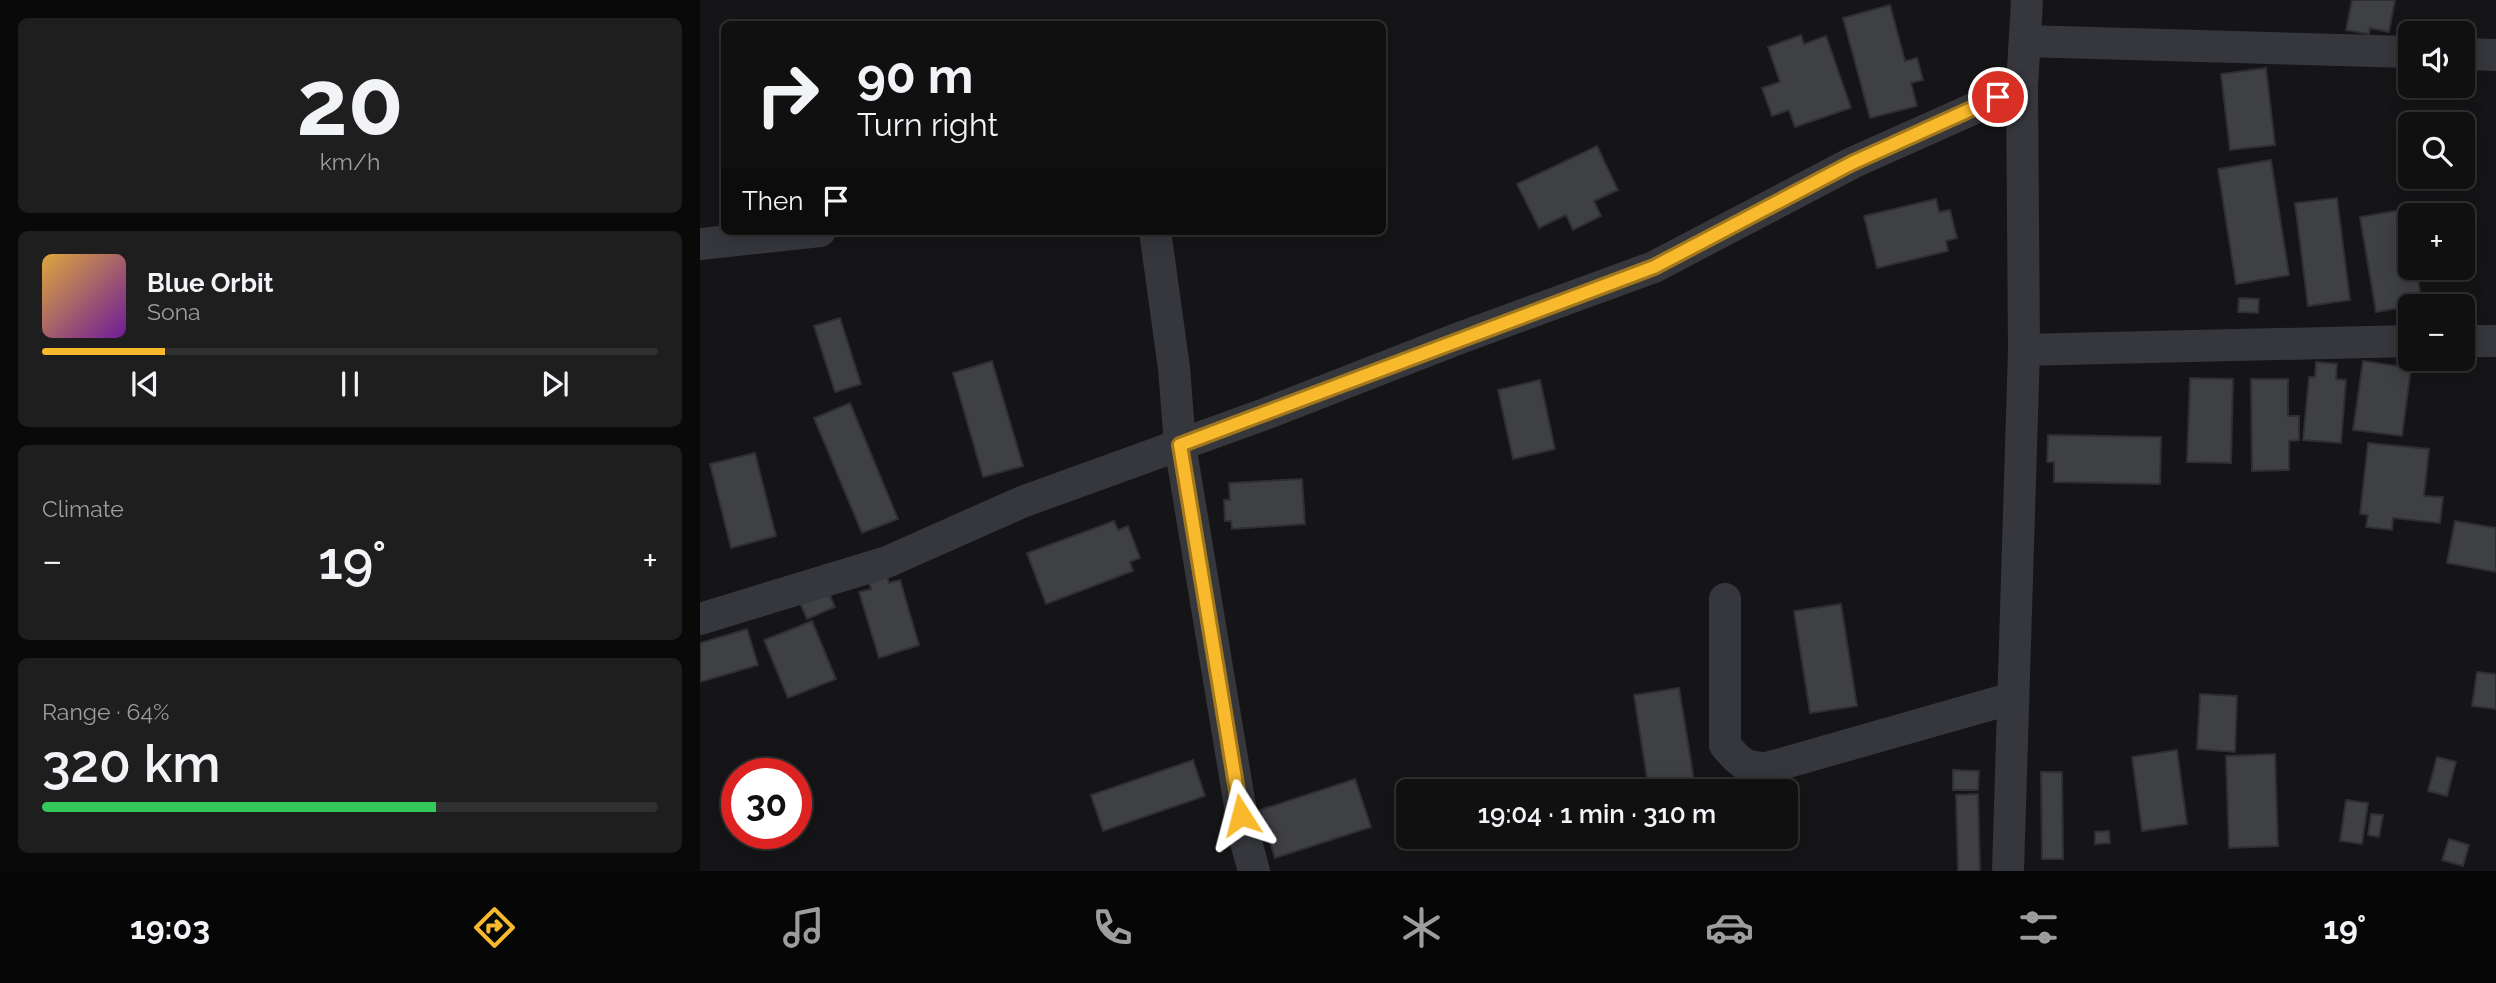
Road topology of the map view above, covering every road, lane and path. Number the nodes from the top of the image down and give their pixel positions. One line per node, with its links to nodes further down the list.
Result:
1 (2027, 0): 2 (street)
2 (2025, 41): 3 (street); 6 (street)
3 (2398, 52)
4 (2475, 54): 5 (street)
5 (2496, 55)
6 (2022, 86): 13 (street); 14 (street)
7 (783, 235): 9 (street)
8 (1156, 235): 14 (street)
9 (700, 244)
10 (2398, 341): 13 (street)
11 (2475, 341): 12 (street)
12 (2496, 341)
13 (2024, 350): 17 (street)
14 (1180, 445): 16 (street); 18 (street)
15 (1725, 599): 17 (street)
16 (700, 619)
17 (2013, 698): 19 (street)
18 (1254, 871)
19 (2008, 871)

